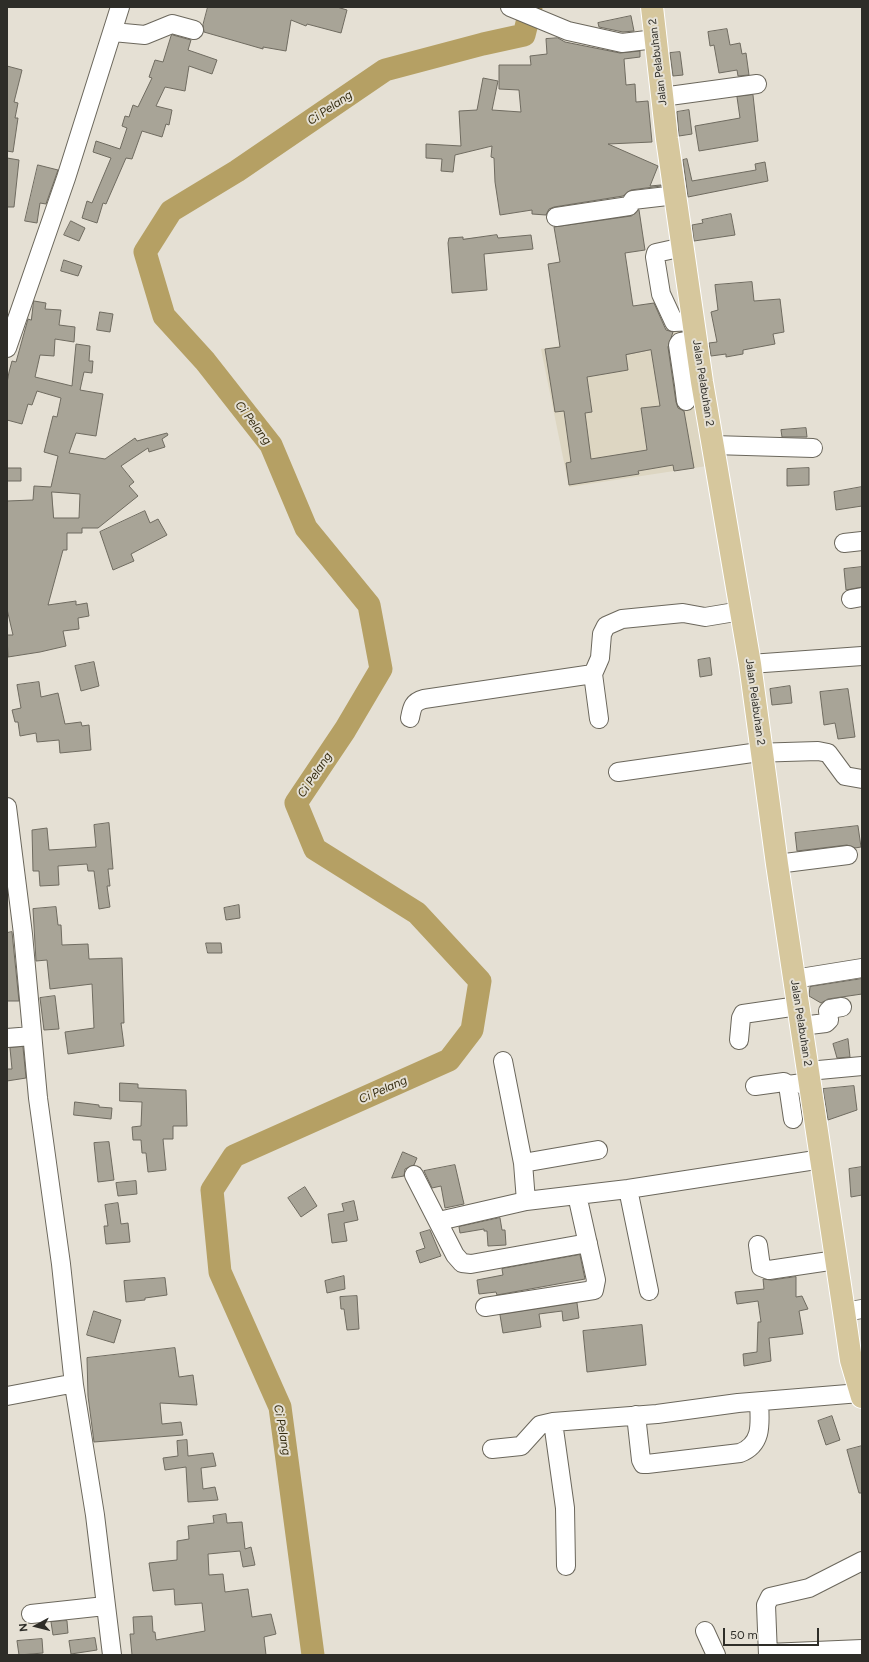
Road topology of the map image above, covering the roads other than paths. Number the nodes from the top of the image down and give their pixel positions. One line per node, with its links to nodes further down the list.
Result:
1 (120, 7): 5 (street)
2 (652, 7): 6 (main road, Jalan Pelabuhan 2)
3 (512, 8): 6 (street)
4 (194, 30): 5 (street)
5 (113, 32): 13 (street)
6 (655, 39): 8 (main road, Jalan Pelabuhan 2)
7 (757, 84): 8 (street)
8 (662, 97): 9 (main road, Jalan Pelabuhan 2)
9 (676, 195): 10 (street); 11 (main road, Jalan Pelabuhan 2)
10 (556, 217)
11 (683, 247): 12 (main road, Jalan Pelabuhan 2); 12 (street)
12 (695, 330): 14 (main road, Jalan Pelabuhan 2)
13 (7, 348)
14 (713, 445): 15 (street); 18 (main road, Jalan Pelabuhan 2)
15 (814, 448)
16 (862, 541): 17 (street)
17 (844, 543)
18 (741, 611): 20 (main road, Jalan Pelabuhan 2); 21 (street)
19 (862, 656): 20 (street)
20 (750, 664): 24 (main road, Jalan Pelabuhan 2)
21 (593, 674): 22 (street); 23 (street)
22 (410, 718)
23 (599, 719)
24 (762, 753): 25 (street); 26 (street); 30 (main road, Jalan Pelabuhan 2)
25 (618, 772)
26 (862, 779)
27 (7, 807): 28 (street)
28 (8, 830): 35 (street)
29 (848, 855): 30 (street)
30 (777, 864): 32 (main road, Jalan Pelabuhan 2)
31 (862, 968): 32 (street)
32 (794, 979): 34 (main road, Jalan Pelabuhan 2)
33 (842, 1007): 34 (street)
34 (800, 1016): 37 (street); 40 (main road, Jalan Pelabuhan 2)
35 (32, 1036): 36 (street); 58 (street)
36 (7, 1038)
37 (739, 1040)
38 (503, 1062): 46 (street)
39 (862, 1066): 40 (street)
40 (809, 1077): 41 (street); 45 (main road, Jalan Pelabuhan 2)
41 (788, 1085): 42 (street); 43 (street)
42 (755, 1086)
43 (793, 1119)
44 (598, 1150): 46 (street)
45 (822, 1159): 48 (street); 54 (main road, Jalan Pelabuhan 2)
46 (523, 1163): 50 (street)
47 (414, 1175): 51 (street)
48 (628, 1189): 49 (street); 55 (street)
49 (577, 1195): 50 (street); 52 (street)
50 (526, 1201): 51 (street)
51 (439, 1221): 52 (street)
52 (588, 1243): 56 (street)
53 (758, 1244): 54 (street)
54 (836, 1260): 57 (main road, Jalan Pelabuhan 2)
55 (649, 1291)
56 (485, 1307)
57 (853, 1310): 59 (main road, Jalan Pelabuhan 2)
58 (74, 1385): 60 (street); 67 (street)
59 (861, 1395): 61 (street)
60 (7, 1396)
61 (759, 1402): 62 (street); 62 (street)
62 (636, 1415): 63 (street)
63 (553, 1422): 64 (street); 66 (street)
64 (492, 1449)
65 (862, 1561): 71 (street)
66 (566, 1566)
67 (105, 1606): 68 (street); 72 (street)
68 (31, 1614)
69 (705, 1631): 73 (street)
70 (862, 1649): 71 (street)
71 (768, 1654)
72 (112, 1655)
73 (716, 1655)

